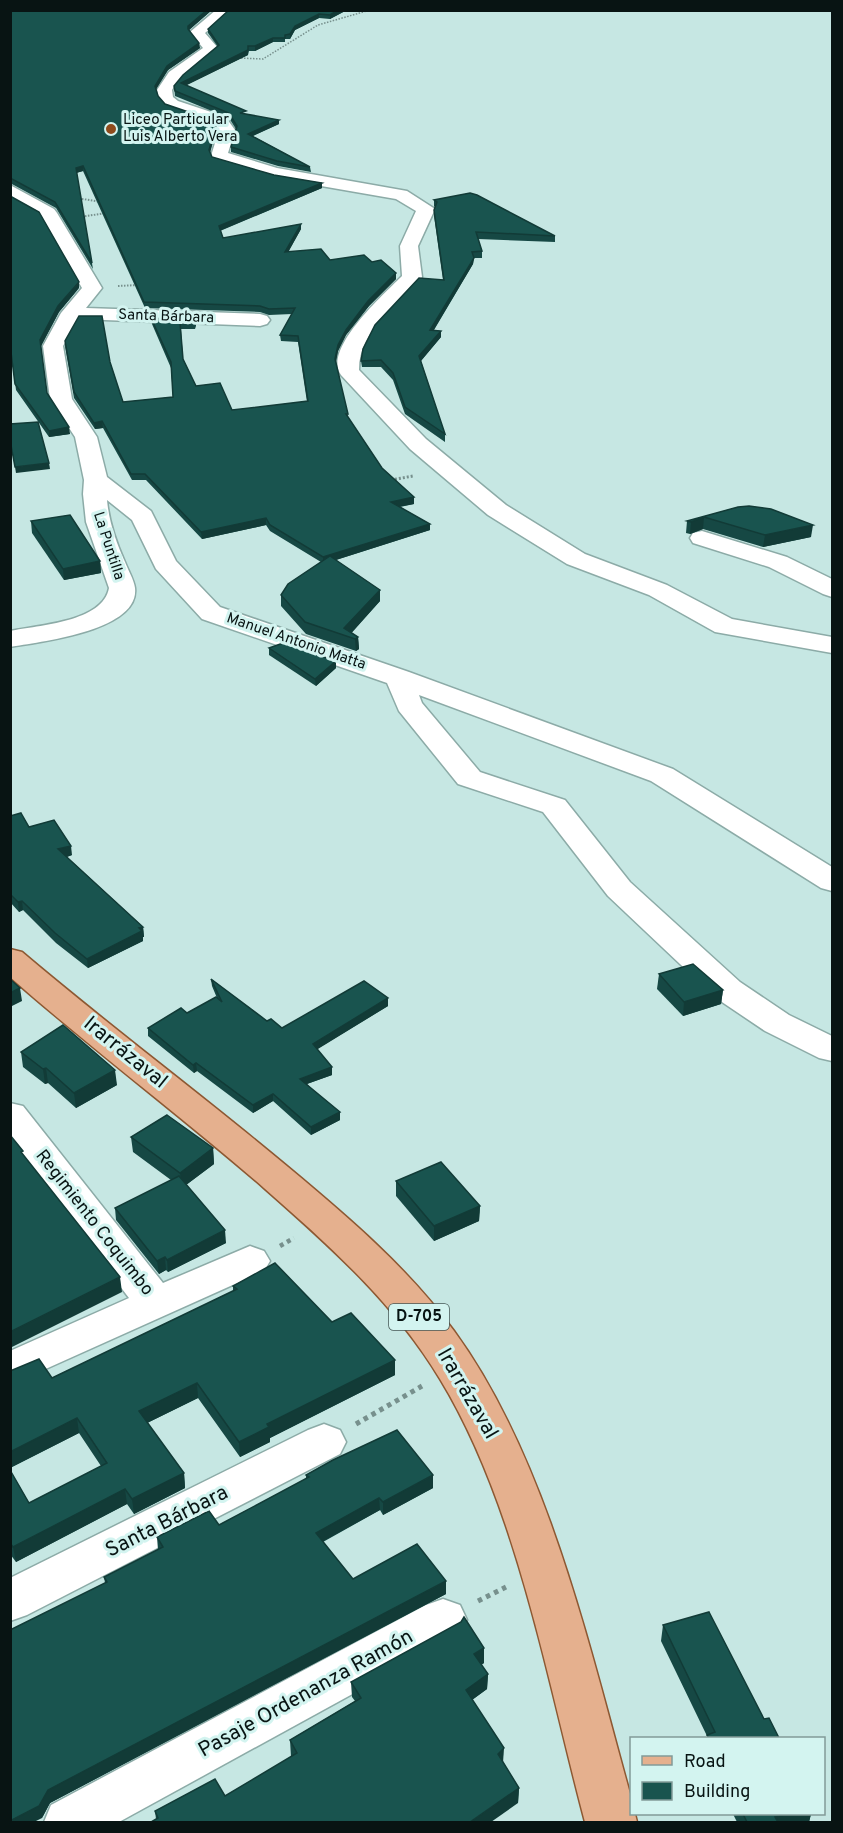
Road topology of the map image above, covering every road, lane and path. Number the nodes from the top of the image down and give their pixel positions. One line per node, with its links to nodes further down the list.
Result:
1 (225, 10): 3 (street)
2 (370, 10): 3 (path)
3 (211, 48): 13 (street)
4 (10, 190): 8 (street)
5 (68, 196): 6 (path)
6 (111, 204)
7 (114, 213): 8 (path)
8 (52, 220): 10 (street)
9 (139, 285): 10 (path)
10 (93, 288): 11 (street)
11 (71, 313): 12 (street, Santa Bárbara); 14 (street)
12 (260, 320)
13 (449, 470): 15 (path); 19 (street)
14 (96, 480): 18 (street, La Puntilla); 20 (street, Manuel Antonio Matta)
15 (391, 480)
16 (702, 538): 17 (street)
17 (832, 589)
18 (10, 639)
19 (832, 645)
20 (399, 678): 21 (street, Manuel Antonio Matta); 23 (street)
21 (832, 881)
22 (10, 959): 25 (main road, Irarrázaval / D-705)
23 (832, 1050)
24 (10, 1115): 27 (street, Regimiento Coquimbo)
25 (327, 1221): 26 (path); 28 (main road, Irarrázaval / D-705)
26 (250, 1261): 27 (street)
27 (156, 1303): 29 (street)
28 (455, 1367): 30 (path); 31 (main road, Irarrázaval / D-705)
29 (10, 1369)
30 (324, 1442): 32 (street, Santa Bárbara)
31 (543, 1568): 33 (path); 35 (main road, Irarrázaval / D-705)
32 (10, 1601)
33 (442, 1620): 34 (street, Pasaje Ordenanza Ramón)
34 (70, 1822)
35 (611, 1822)

